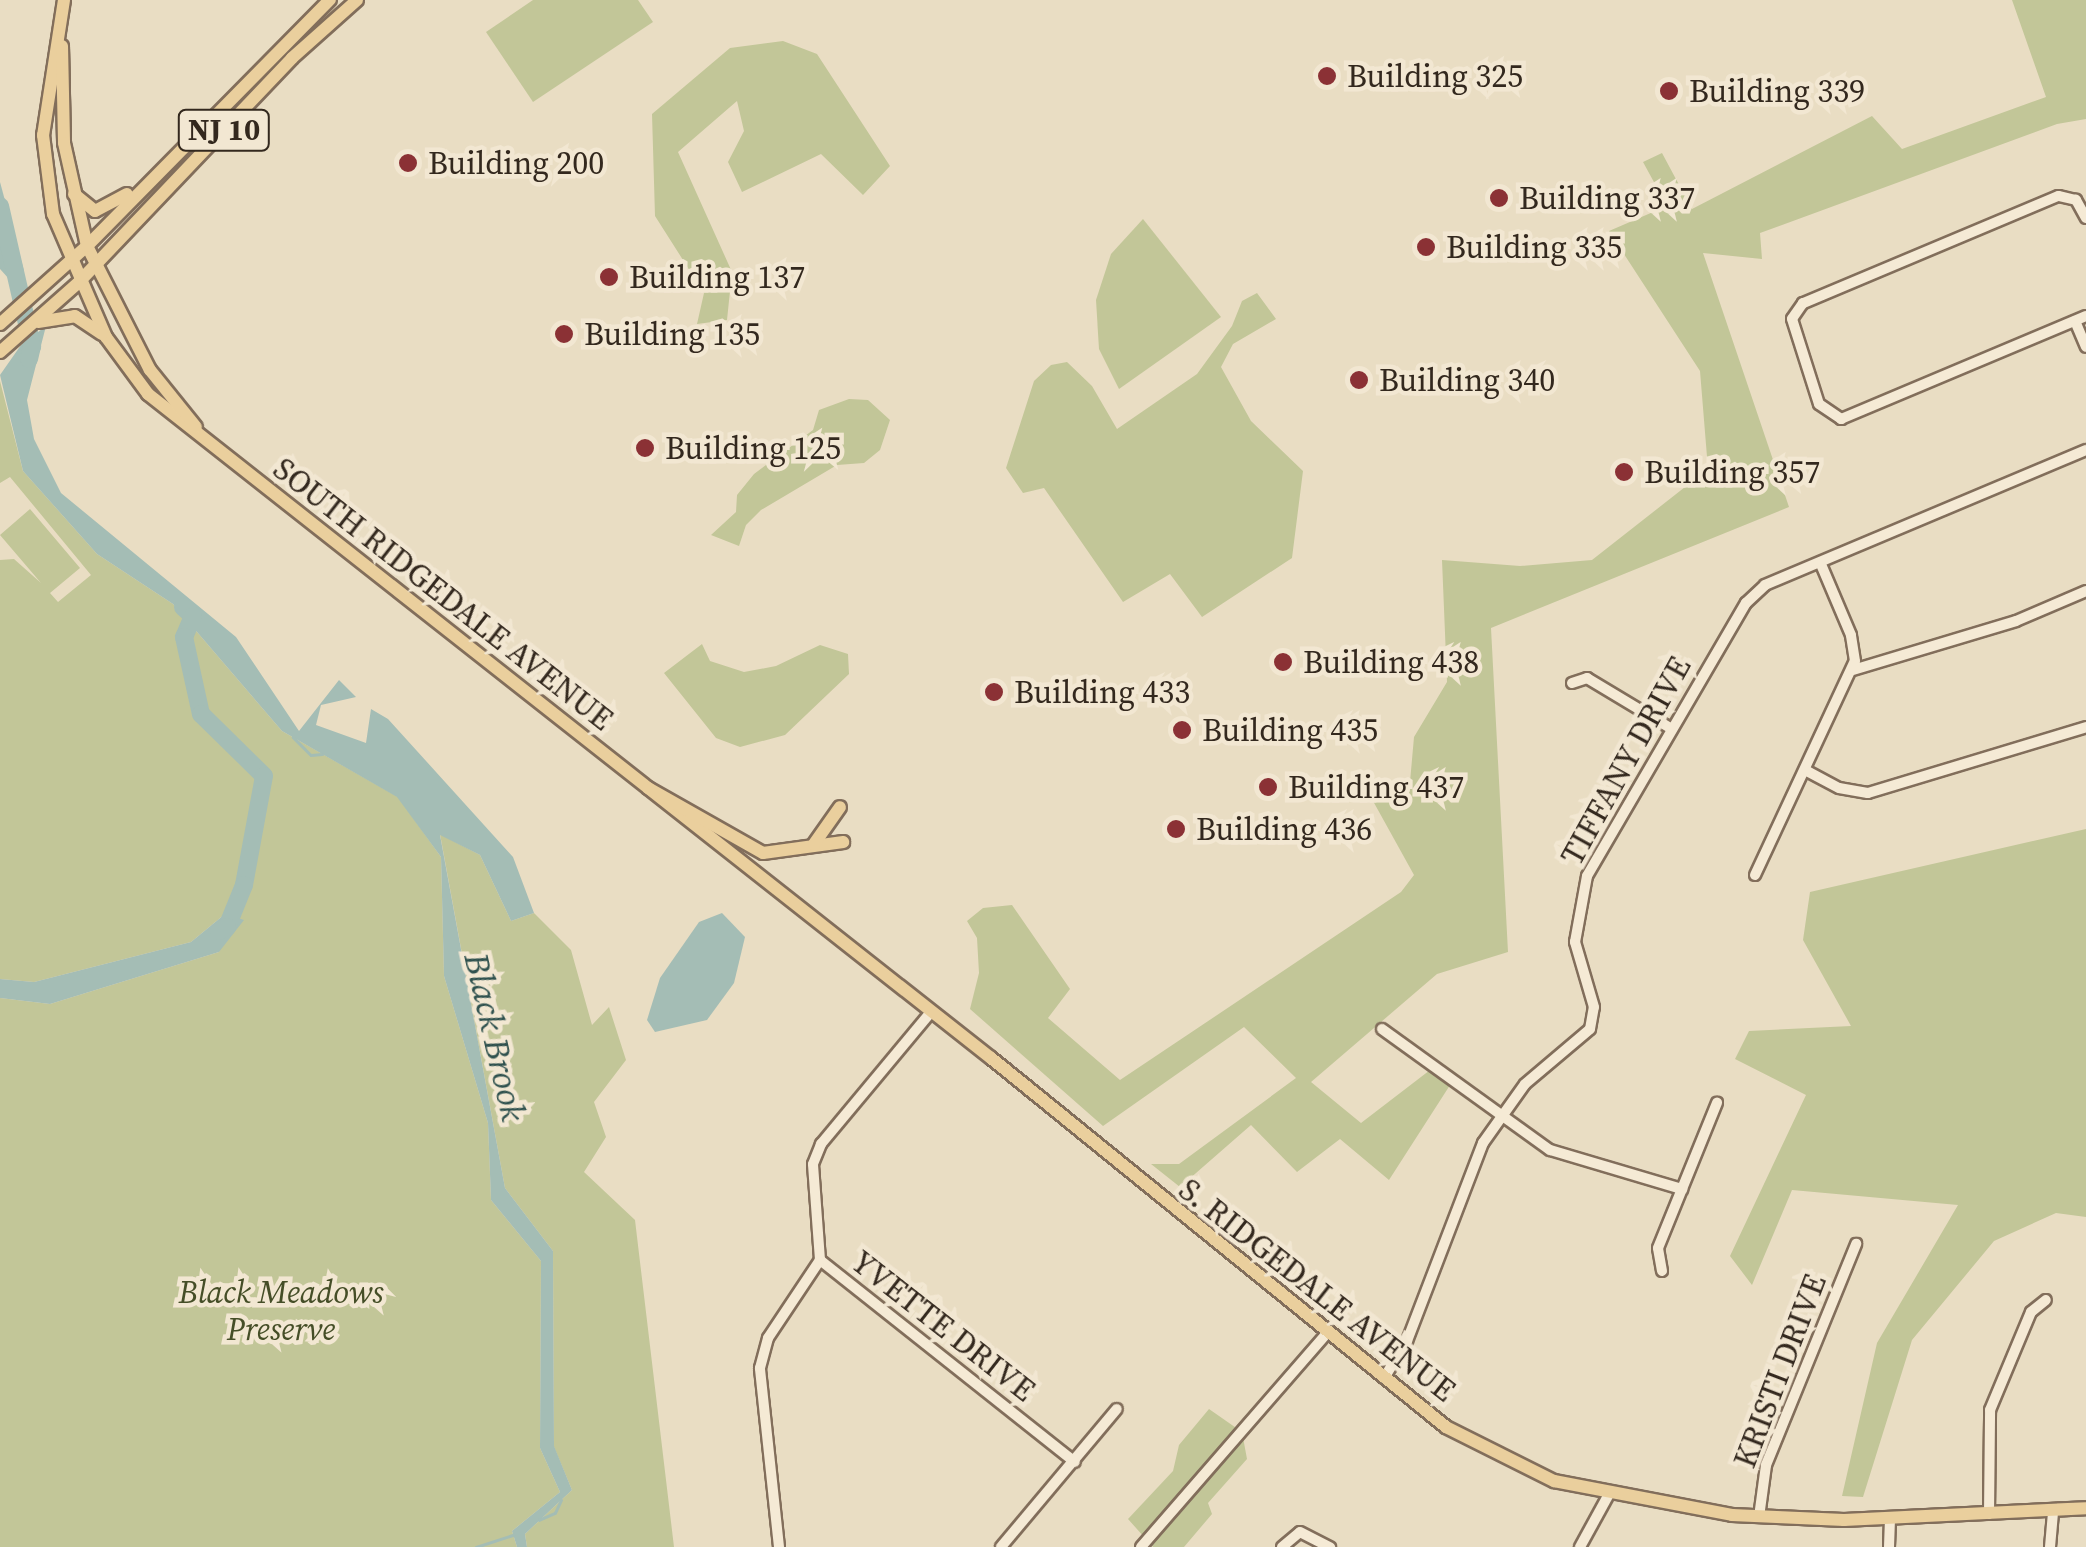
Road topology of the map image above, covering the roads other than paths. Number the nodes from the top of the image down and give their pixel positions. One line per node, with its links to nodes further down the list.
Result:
1 (64, 0): 4 (main road)
2 (330, 0): 5 (main road, NJ 10)
3 (357, 0): 10 (main road, NJ 10)
4 (61, 24): 6 (main road, SOUTH RIDGEDALE AVENUE); 9 (main road, SOUTH RIDGEDALE AVENUE)
5 (146, 184): 6 (main road); 8 (main road, NJ 10)
6 (72, 192): 8 (main road, SOUTH RIDGEDALE AVENUE)
7 (2086, 218): 12 (street)
8 (87, 246): 9 (main road, NJ 10); 10 (main road, SOUTH RIDGEDALE AVENUE)
9 (70, 263): 11 (main road, SOUTH RIDGEDALE AVENUE); 14 (main road, NJ 10)
10 (96, 266): 11 (main road, NJ 10); 18 (main road, SOUTH RIDGEDALE AVENUE)
11 (79, 282): 13 (main road, NJ 10); 15 (main road, SOUTH RIDGEDALE AVENUE)
12 (2080, 318): 16 (street)
13 (36, 322): 15 (main road); 17 (main road, NJ 10)
14 (0, 324)
15 (106, 336): 18 (main road, SOUTH RIDGEDALE AVENUE)
16 (2086, 347)
17 (0, 352)
18 (210, 445): 27 (main road, SOUTH RIDGEDALE AVENUE)
19 (2086, 450): 20 (street, TIFFANY DRIVE)
20 (1820, 562): 22 (street); 25 (street, TIFFANY DRIVE)
21 (2086, 592): 22 (street)
22 (1852, 670): 26 (street)
23 (1572, 684): 25 (street)
24 (2086, 727): 26 (street)
25 (1672, 729): 35 (street, TIFFANY DRIVE)
26 (1805, 770): 31 (street)
27 (640, 786): 30 (main road); 32 (main road, S. RIDGEDALE AVENUE)
28 (840, 806): 30 (main road)
29 (843, 842): 30 (main road)
30 (814, 844)
31 (1756, 875)
32 (931, 1012): 38 (street, YVETTE DRIVE); 41 (main road, S. RIDGEDALE AVENUE)
33 (1382, 1029): 35 (street)
34 (1717, 1103): 36 (street)
35 (1502, 1116): 36 (street); 42 (street, TIFFANY DRIVE)
36 (1682, 1189): 39 (street)
37 (1856, 1244): 49 (street, KRISTI DRIVE)
38 (820, 1260): 44 (street, YVETTE DRIVE); 51 (street)
39 (1662, 1271)
40 (2046, 1300): 48 (street)
41 (1327, 1333): 42 (main road, S. RIDGEDALE AVENUE); 53 (street)
42 (1384, 1378): 45 (main road, S. RIDGEDALE AVENUE)
43 (1117, 1409): 44 (street)
44 (1075, 1462): 52 (street)
45 (1610, 1494): 49 (main road, S. RIDGEDALE AVENUE); 56 (street)
46 (2086, 1508): 47 (main road, S. RIDGEDALE AVENUE)
47 (2052, 1510): 48 (main road, S. RIDGEDALE AVENUE); 58 (street)
48 (1990, 1514): 50 (main road, S. RIDGEDALE AVENUE)
49 (1759, 1518): 50 (main road, S. RIDGEDALE AVENUE)
50 (1890, 1518): 57 (street)
51 (779, 1547)
52 (1002, 1547)
53 (1141, 1547)
54 (1282, 1547): 55 (street)
55 (1330, 1547)
56 (1580, 1547)
57 (1889, 1547)
58 (2050, 1547)

